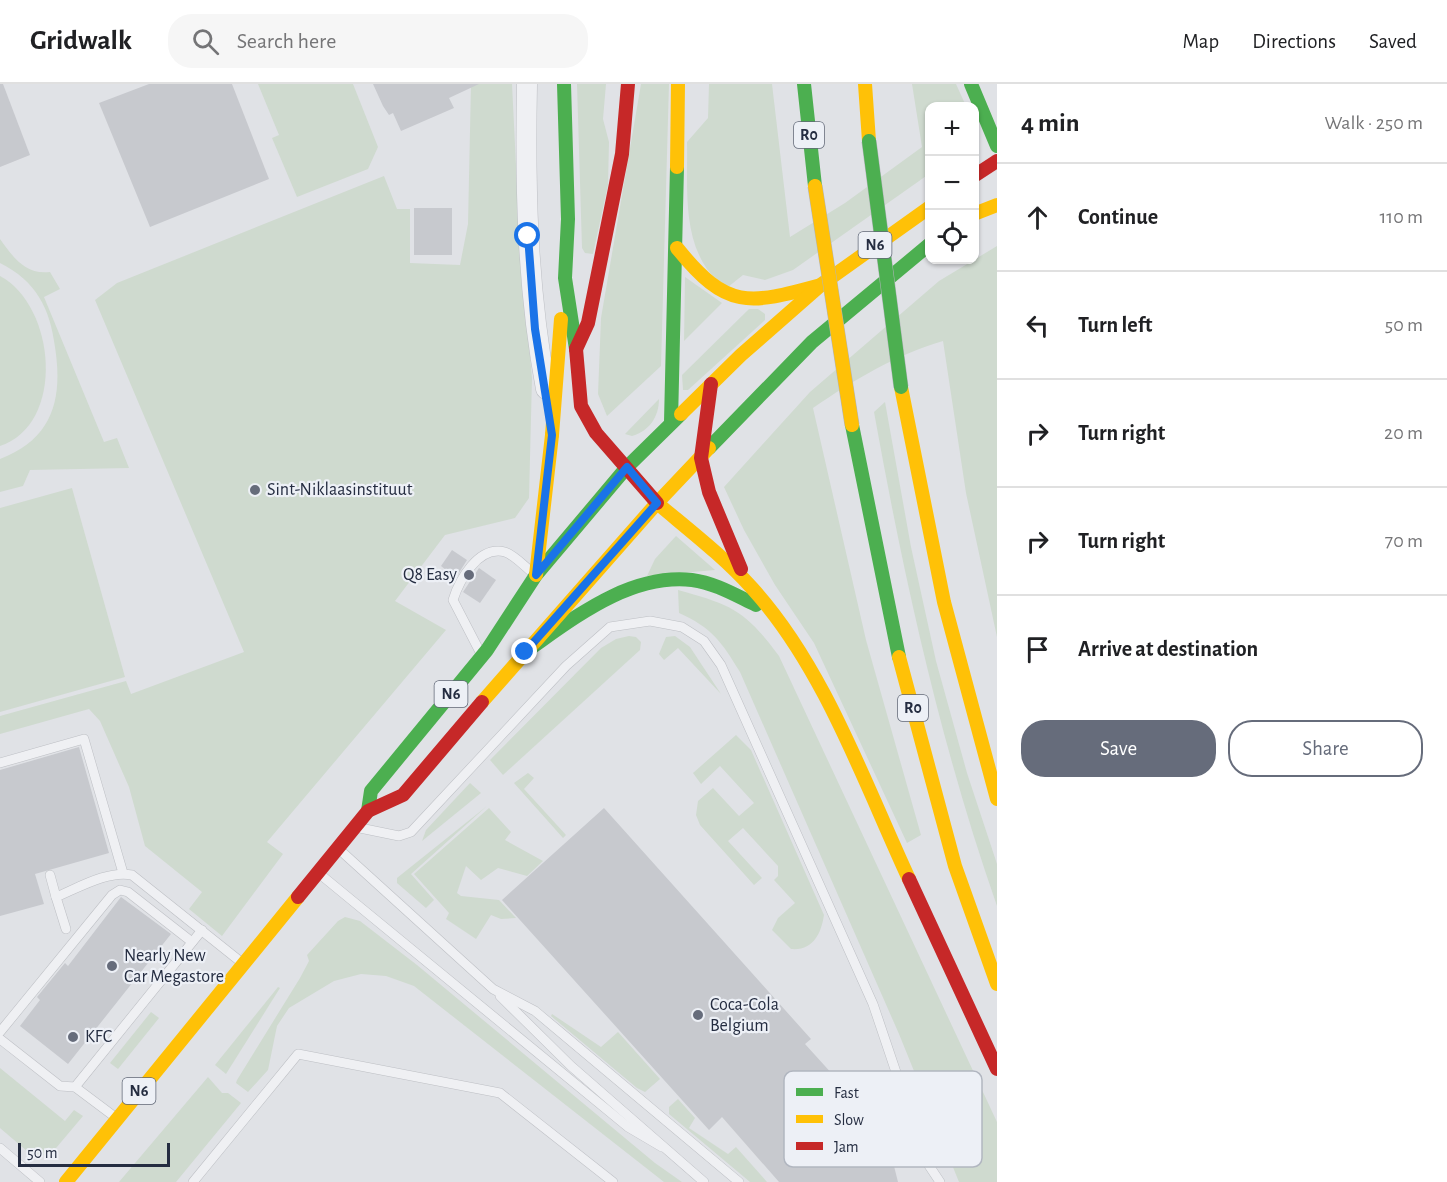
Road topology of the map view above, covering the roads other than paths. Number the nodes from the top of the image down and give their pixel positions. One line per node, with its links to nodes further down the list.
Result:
1 (527, 84): 21 (street)
2 (564, 84): 16 (main road)
3 (628, 84): 18 (main road)
4 (678, 84): 14 (main road)
5 (804, 84): 46 (main road, R0, bridge)
6 (866, 84): 34 (main road, bridge)
7 (971, 84): 8 (main road)
8 (997, 146)
9 (997, 161): 10 (main road)
10 (979, 174)
11 (997, 205): 13 (main road)
12 (926, 210): 17 (main road, N6)
13 (979, 212)
14 (677, 248): 17 (main road); 20 (main road)
15 (925, 248): 23 (main road, N6)
16 (565, 278): 18 (main road); 21 (main road)
17 (822, 284): 19 (main road, N6)
18 (576, 349): 24 (main road)
19 (711, 384): 20 (main road, N6); 23 (main road)
20 (670, 422): 22 (main road); 24 (main road, N6)
21 (552, 435): 28 (main road)
22 (670, 445)
23 (701, 458): 26 (main road, N6); 29 (main road)
24 (627, 467): 27 (main road); 28 (main road, N6)
25 (670, 468): 26 (main road)
26 (669, 491): 27 (main road, N6)
27 (657, 503): 29 (main road); 31 (main road, N6)
28 (536, 575): 32 (main road, N6); 32 (lane)
29 (753, 589): 30 (main road)
30 (776, 618): 31 (main road); 50 (main road)
31 (525, 652): 35 (main road, N6)
32 (482, 657): 35 (main road, N6)
33 (0, 763): 39 (lane)
34 (997, 799)
35 (368, 810): 36 (main road, N6)
36 (354, 827): 37 (main road, N6); 51 (lane)
37 (337, 848): 38 (main road, N6); 47 (lane)
38 (317, 871): 45 (main road, N6); 54 (lane)
39 (123, 873): 41 (lane); 43 (lane)
40 (50, 875): 41 (lane)
41 (56, 897): 42 (lane)
42 (66, 929)
43 (202, 930): 44 (lane); 45 (lane)
44 (192, 942): 48 (lane); 52 (lane)
45 (243, 963): 53 (main road, N6)
46 (997, 984)
47 (493, 989): 54 (lane); 62 (lane)
48 (0, 1032)
49 (0, 1039): 52 (lane)
50 (997, 1069)
51 (896, 1071)
52 (75, 1087): 53 (lane)
53 (117, 1119): 58 (main road, N6)
54 (662, 1147): 61 (lane)
55 (0, 1148): 57 (lane)
56 (930, 1167): 63 (lane)
57 (40, 1182)
58 (66, 1182)
59 (193, 1182): 60 (lane)
60 (613, 1182)
61 (704, 1182)
62 (739, 1182)
63 (940, 1182)

